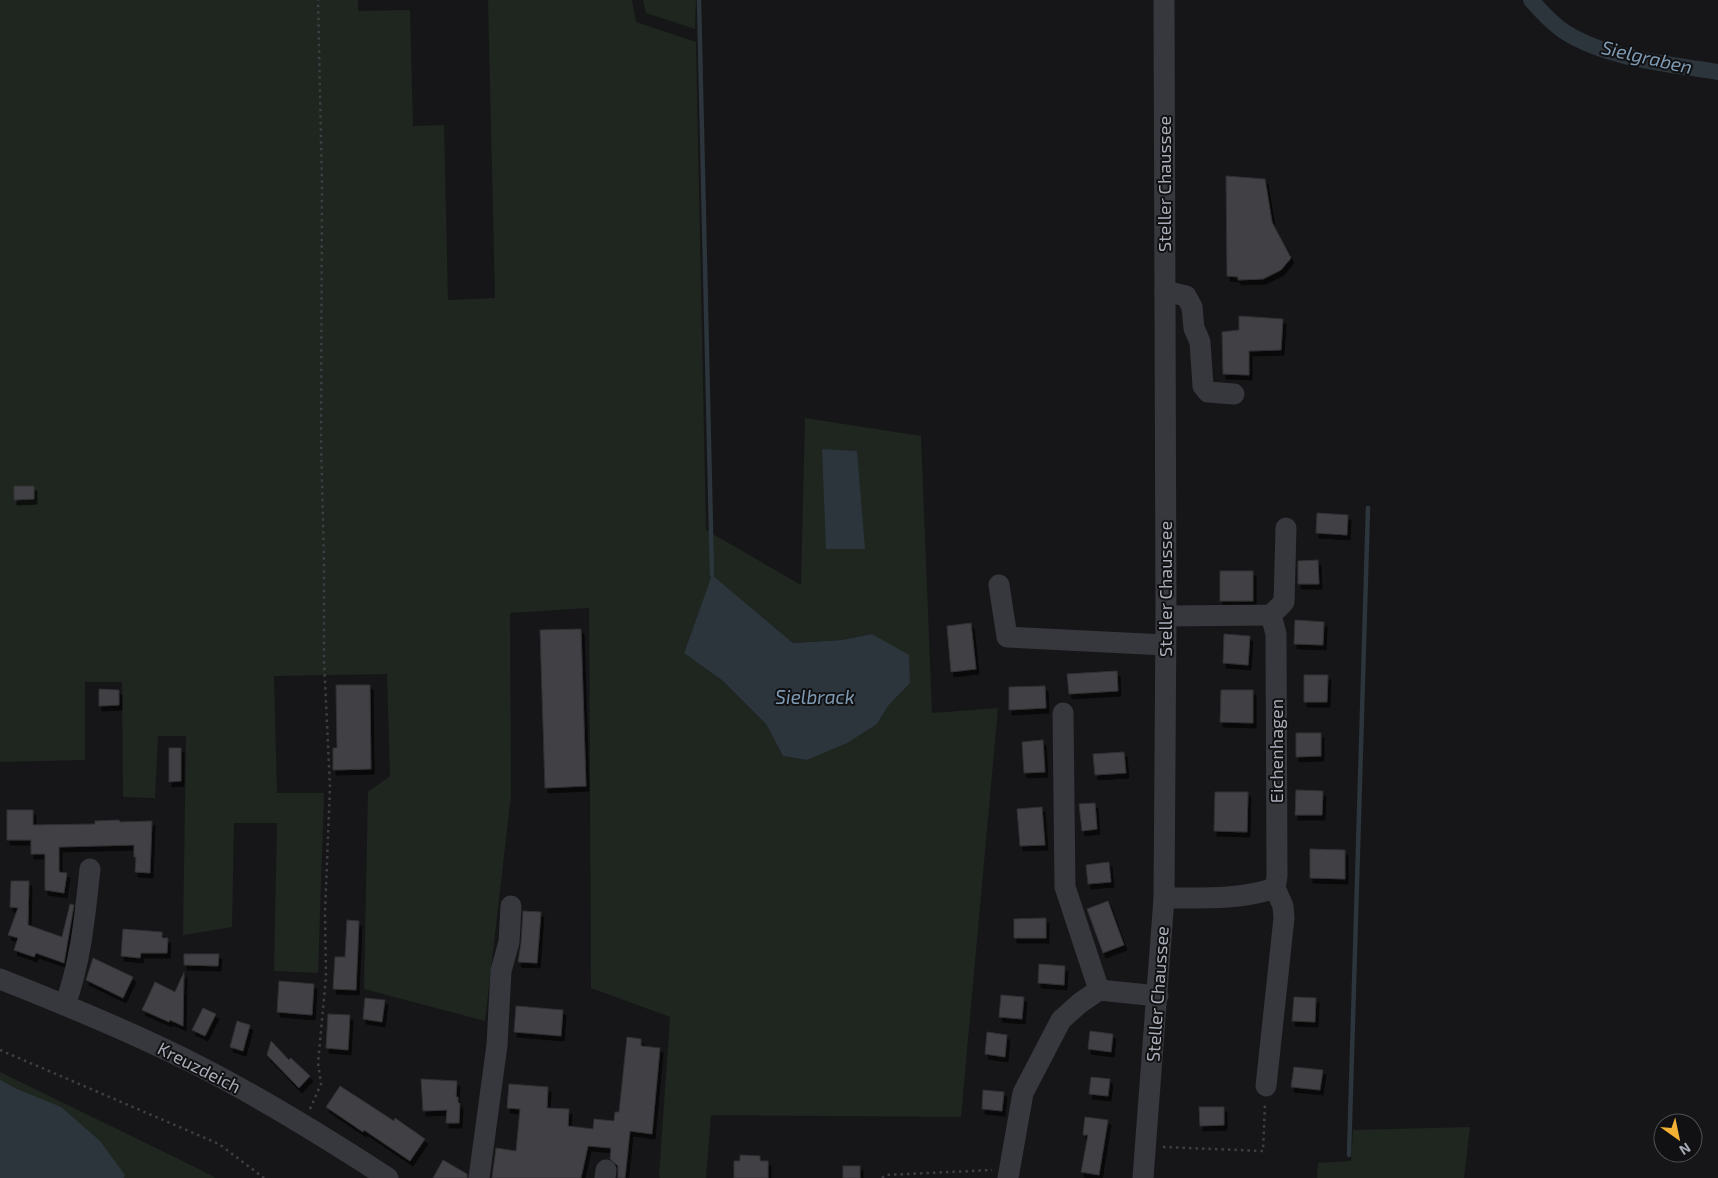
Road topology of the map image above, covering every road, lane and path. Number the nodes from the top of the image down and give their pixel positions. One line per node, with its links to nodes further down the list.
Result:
1 (318, 0): 21 (path)
2 (1164, 0): 3 (street, Steller Chaussee)
3 (1165, 291): 4 (street); 8 (street, Steller Chaussee)
4 (1234, 394)
5 (1286, 528): 7 (street)
6 (999, 585): 9 (street)
7 (1271, 615): 8 (street); 12 (street, Eichenhagen)
8 (1166, 616): 9 (street, Steller Chaussee)
9 (1165, 645): 13 (street, Steller Chaussee)
10 (1063, 713): 16 (street)
11 (90, 869): 18 (street)
12 (1275, 888): 13 (street); 20 (street, Eichenhagen)
13 (1164, 898): 17 (street, Steller Chaussee)
14 (511, 906): 26 (street)
15 (0, 979): 18 (street, Kreuzdeich)
16 (1099, 990): 17 (street); 23 (street)
17 (1158, 996): 22 (street, Steller Chaussee)
18 (65, 1005): 21 (street, Kreuzdeich)
19 (0, 1050): 24 (path)
20 (1266, 1086): 22 (path)
21 (301, 1123): 25 (street, Kreuzdeich)
22 (1146, 1147): 28 (street, Steller Chaussee)
23 (1008, 1174): 27 (path)
24 (264, 1178)
25 (388, 1178)
26 (478, 1178)
27 (882, 1178)
28 (1143, 1178)

